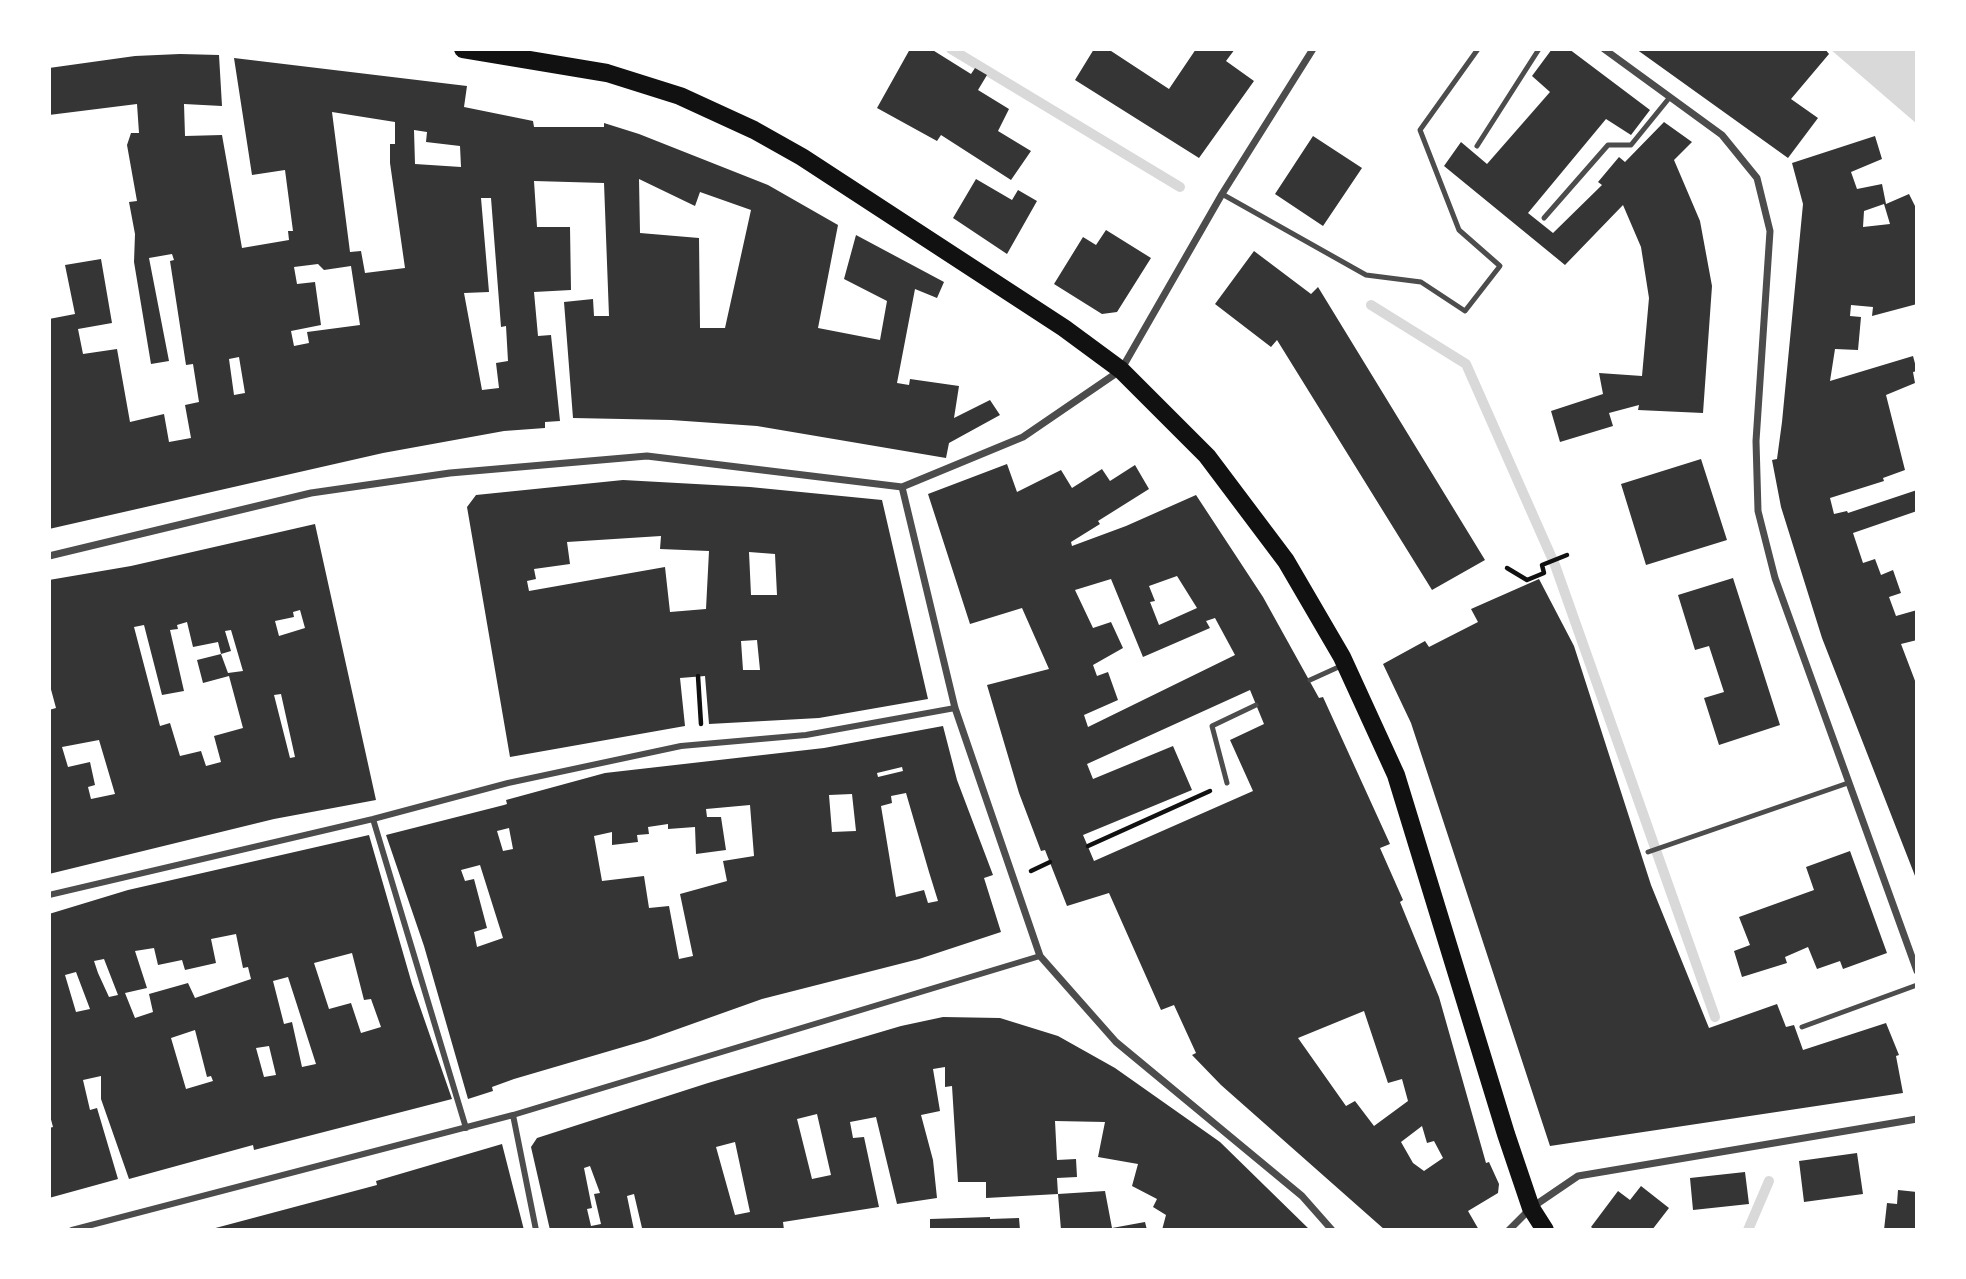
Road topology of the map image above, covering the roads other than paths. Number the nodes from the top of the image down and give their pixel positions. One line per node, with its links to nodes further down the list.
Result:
1 (463, 49): 10 (main road)
2 (1313, 49): 8 (street)
3 (1478, 49): 8 (lane)
4 (1539, 49): 7 (lane)
5 (1604, 49): 6 (street)
6 (1670, 97): 9 (lane); 18 (street)
7 (1477, 146)
8 (1222, 194): 10 (street)
9 (1544, 218)
10 (1121, 370): 11 (street); 13 (main road)
11 (902, 486): 12 (street); 16 (street)
12 (49, 556)
13 (1346, 664): 14 (lane); 29 (main road)
14 (1310, 680)
15 (1256, 705): 17 (lane)
16 (955, 708): 19 (street); 22 (street)
17 (1227, 783)
18 (1848, 783): 20 (lane); 23 (street)
19 (373, 819): 21 (street); 28 (street)
20 (1648, 852)
21 (49, 895)
22 (1040, 956): 26 (street); 32 (street)
23 (1917, 971)
24 (1917, 985): 25 (lane)
25 (1802, 1027)
26 (513, 1115): 28 (street); 31 (street)
27 (1917, 1119): 29 (street)
28 (466, 1128): 30 (street)
29 (1531, 1208): 33 (street); 34 (main road)
30 (72, 1230)
31 (536, 1230)
32 (1332, 1230)
33 (1509, 1230)
34 (1545, 1230)

